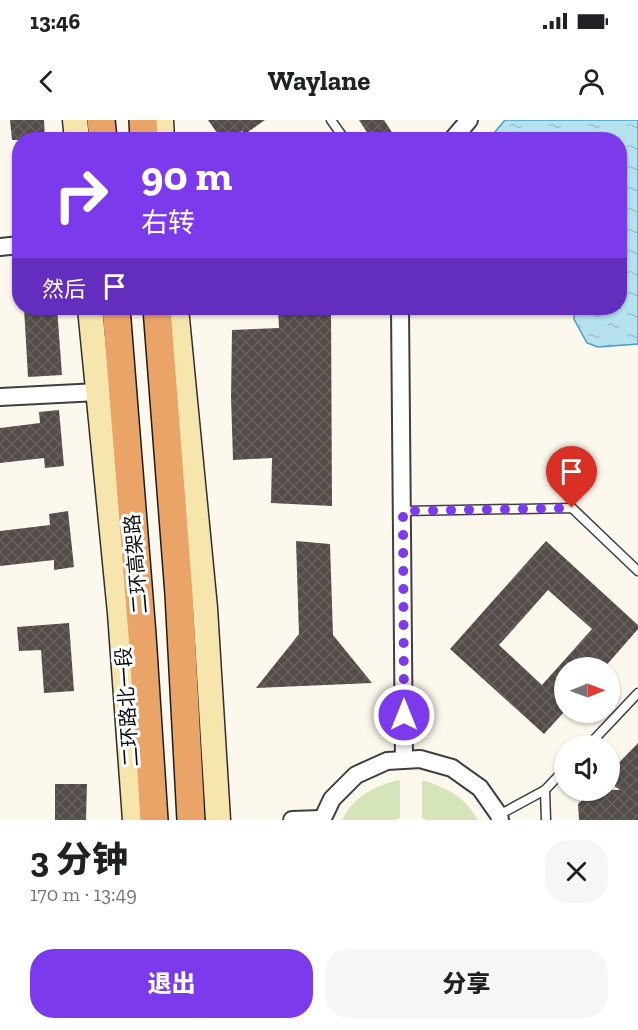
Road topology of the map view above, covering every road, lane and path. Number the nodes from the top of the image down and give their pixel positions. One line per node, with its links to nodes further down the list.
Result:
1 (468, 120): 2 (street)
2 (458, 132)
3 (91, 315): 8 (main road, 二环路北一段)
4 (117, 315): 19 (highway, 二环高架路)
5 (158, 315): 20 (highway, 二环高架路)
6 (177, 315): 21 (main road)
7 (400, 315): 10 (street)
8 (98, 392): 9 (street); 18 (main road, 二环路北一段)
9 (0, 397)
10 (403, 511): 11 (lane); 14 (street)
11 (638, 572)
12 (638, 693): 13 (lane)
13 (598, 735)
14 (404, 760): 17 (street); 23 (street)
15 (554, 781): 16 (lane)
16 (545, 790): 17 (lane); 24 (lane)
17 (500, 818)
18 (135, 820)
19 (154, 820)
20 (191, 820)
21 (218, 820)
22 (292, 820): 23 (street)
23 (322, 820)
24 (546, 820)

